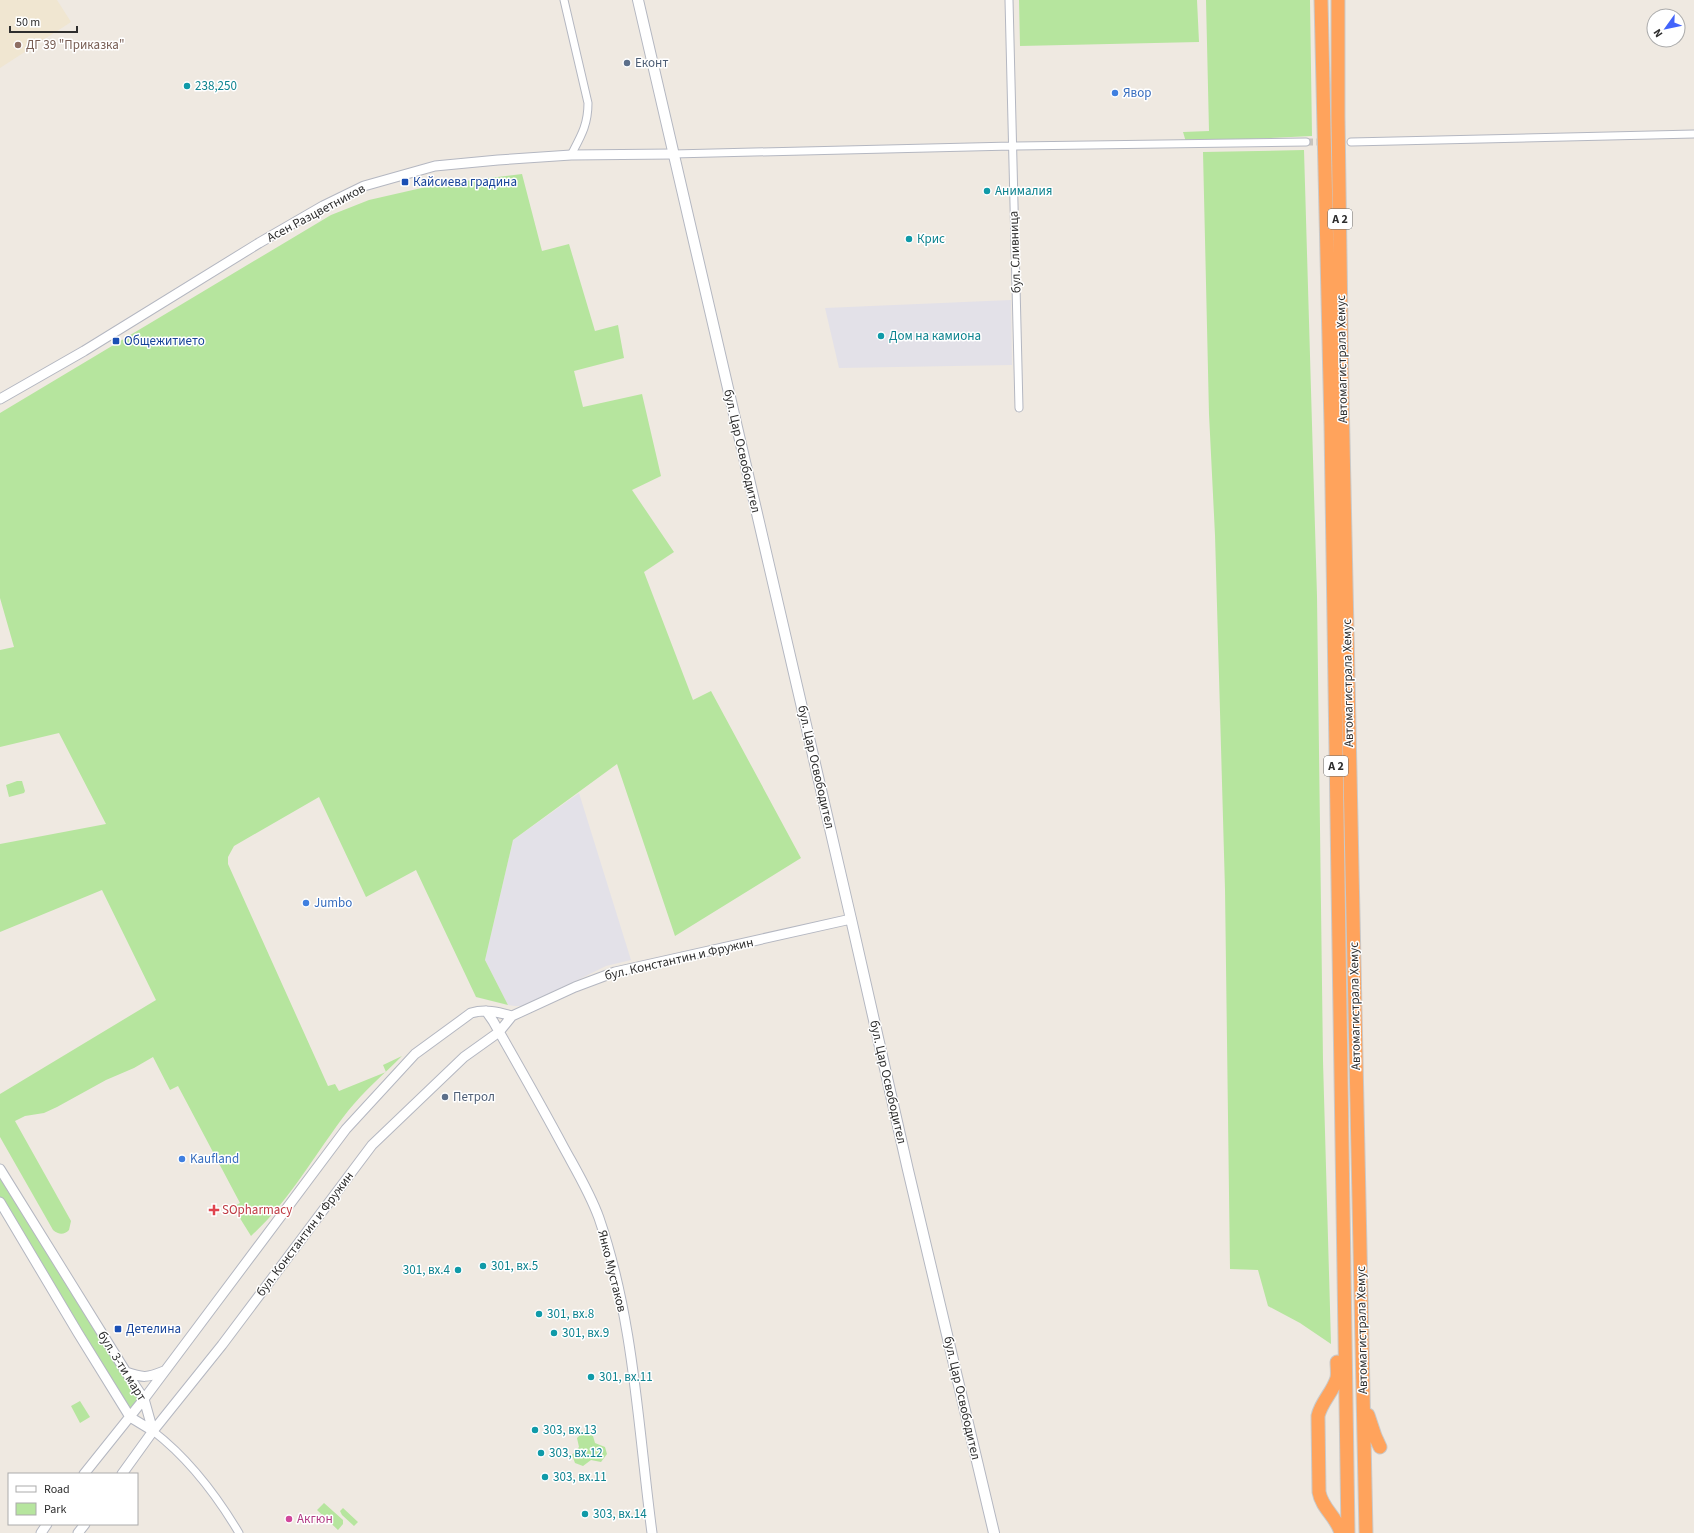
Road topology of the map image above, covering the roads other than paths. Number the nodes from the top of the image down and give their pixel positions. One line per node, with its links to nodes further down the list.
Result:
1 (564, 0): 11 (street)
2 (638, 0): 10 (main road, бул. Цар Освободител)
3 (1008, 0): 9 (street, бул. Сливница)
4 (1321, 0): 20 (highway, Автомагистрала Хемус / A 2)
5 (1338, 0): 24 (highway, Автомагистрала Хемус / A 2)
6 (1694, 134): 8 (street)
7 (1306, 142): 9 (street)
8 (1351, 142)
9 (1012, 146): 10 (street); 13 (street, бул. Сливница)
10 (672, 154): 11 (street, Асен Разцветников); 14 (main road, бул. Цар Освободител)
11 (571, 155): 12 (street, Асен Разцветников)
12 (0, 400)
13 (1019, 408)
14 (851, 919): 16 (street, бул. Константин и Фружин); 36 (main road, бул. Цар Освободител)
15 (486, 1011): 16 (street); 17 (street, Янко Мустаков); 21 (street)
16 (512, 1016): 17 (street, бул. Константин и Фружин)
17 (499, 1032): 26 (street, бул. Константин и Фружин); 35 (street, Янко Мустаков)
18 (0, 1169): 22 (street, бул. 3-ти март)
19 (0, 1202): 25 (street, бул. 3-ти март)
20 (1343, 1237): 37 (highway); 38 (highway, Автомагистрала Хемус / A 2)
21 (164, 1371): 22 (street); 23 (street)
22 (126, 1372): 23 (street, бул. 3-ти март)
23 (144, 1399): 25 (street); 26 (street, бул. 3-ти март)
24 (1363, 1402): 27 (highway); 39 (highway, Автомагистрала Хемус / A 2)
25 (130, 1417): 26 (street, бул. 3-ти март); 28 (street)
26 (153, 1431): 29 (street, бул. Константин и Фружин); 34 (street)
27 (1380, 1447)
28 (85, 1473)
29 (123, 1473)
30 (46, 1525): 32 (street)
31 (84, 1525): 33 (street)
32 (40, 1533)
33 (78, 1533)
34 (239, 1533)
35 (652, 1533)
36 (994, 1533)
37 (1341, 1533)
38 (1348, 1533)
39 (1366, 1533)

